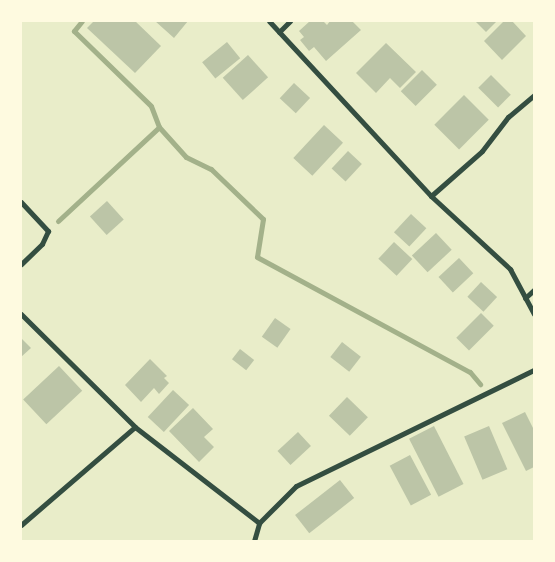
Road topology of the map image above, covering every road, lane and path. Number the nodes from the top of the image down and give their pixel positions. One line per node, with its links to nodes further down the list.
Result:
1 (269, 21): 3 (street)
2 (290, 21): 3 (street)
3 (280, 32): 5 (street)
4 (534, 95): 5 (street)
5 (431, 196): 9 (street)
6 (21, 202): 7 (street)
7 (21, 264)
8 (534, 290): 9 (street)
9 (525, 298): 11 (street)
10 (21, 314): 13 (street)
11 (534, 314)
12 (534, 370): 14 (street)
13 (135, 426): 14 (street); 15 (street)
14 (259, 522): 16 (street)
15 (21, 525)
16 (254, 541)

